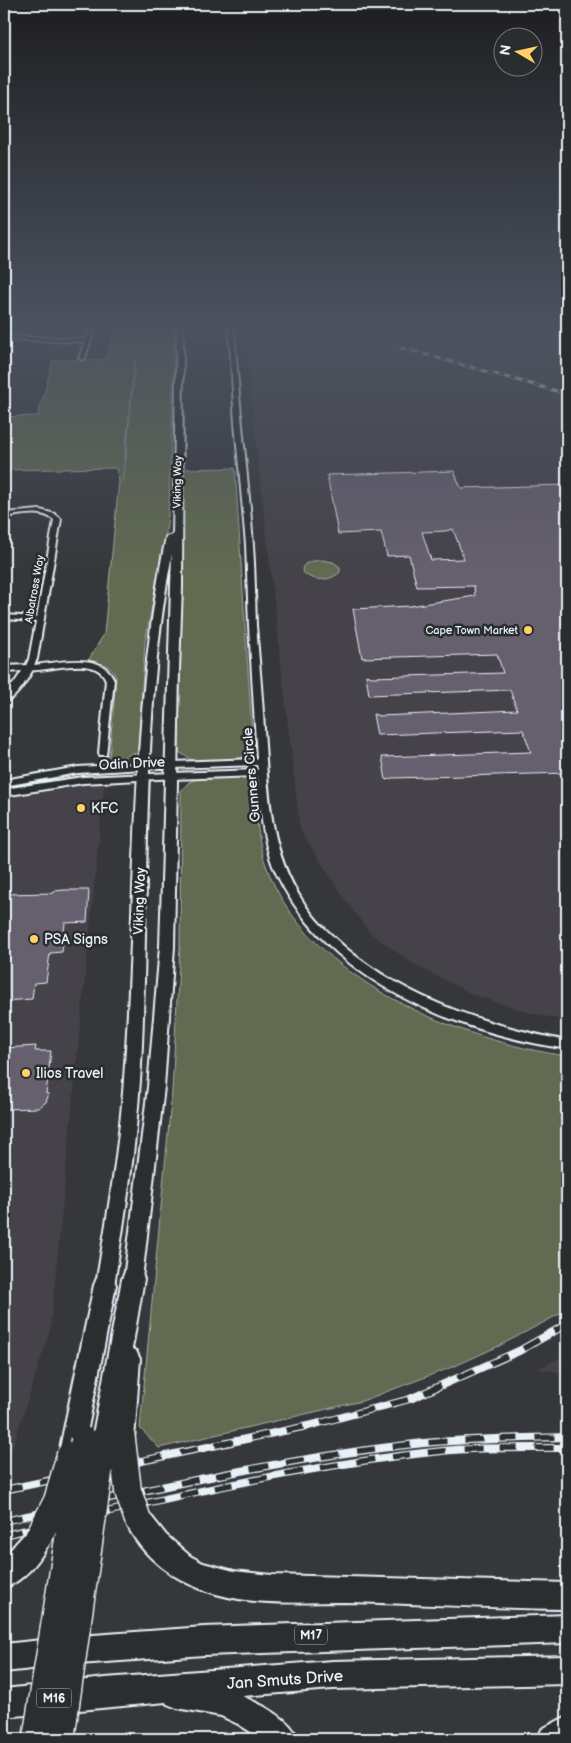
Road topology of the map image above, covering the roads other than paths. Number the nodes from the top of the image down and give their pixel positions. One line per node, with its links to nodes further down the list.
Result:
1 (178, 409): 4 (main road, Viking Way)
2 (238, 409): 11 (street, Gunners Circle)
3 (4, 515): 6 (street, Albatross Way)
4 (176, 517): 12 (main road, Viking Way); 13 (main road, Viking Way)
5 (4, 617): 6 (street)
6 (40, 619): 7 (street, Albatross Way)
7 (29, 668): 8 (street); 9 (street); 10 (street)
8 (4, 669)
9 (4, 699)
10 (103, 752)
11 (262, 762): 12 (street, Odin Drive); 14 (street, Gunners Circle)
12 (172, 770): 13 (street, Odin Drive); 14 (street, Odin Drive); 18 (main road, Viking Way)
13 (144, 771): 15 (street, Odin Drive); 16 (street, Odin Drive); 19 (main road, Viking Way)
14 (263, 773): 17 (street, Gunners Circle)
15 (4, 784)
16 (4, 793)
17 (567, 1045)
18 (133, 1279): 20 (main road)
19 (105, 1285): 20 (main road)
20 (95, 1445): 21 (main road, bridge); 22 (main road, bridge); 29 (main road, bridge); 30 (main road, bridge)
21 (4, 1575)
22 (567, 1596)
23 (567, 1629): 24 (main road, M17)
24 (4, 1658)
25 (567, 1670): 26 (main road, Jan Smuts Drive)
26 (105, 1692): 27 (main road, Jan Smuts Drive / M16); 31 (main road)
27 (4, 1703)
28 (567, 1730): 32 (main road)
29 (36, 1739)
30 (61, 1739)
31 (284, 1739)
32 (552, 1739)

